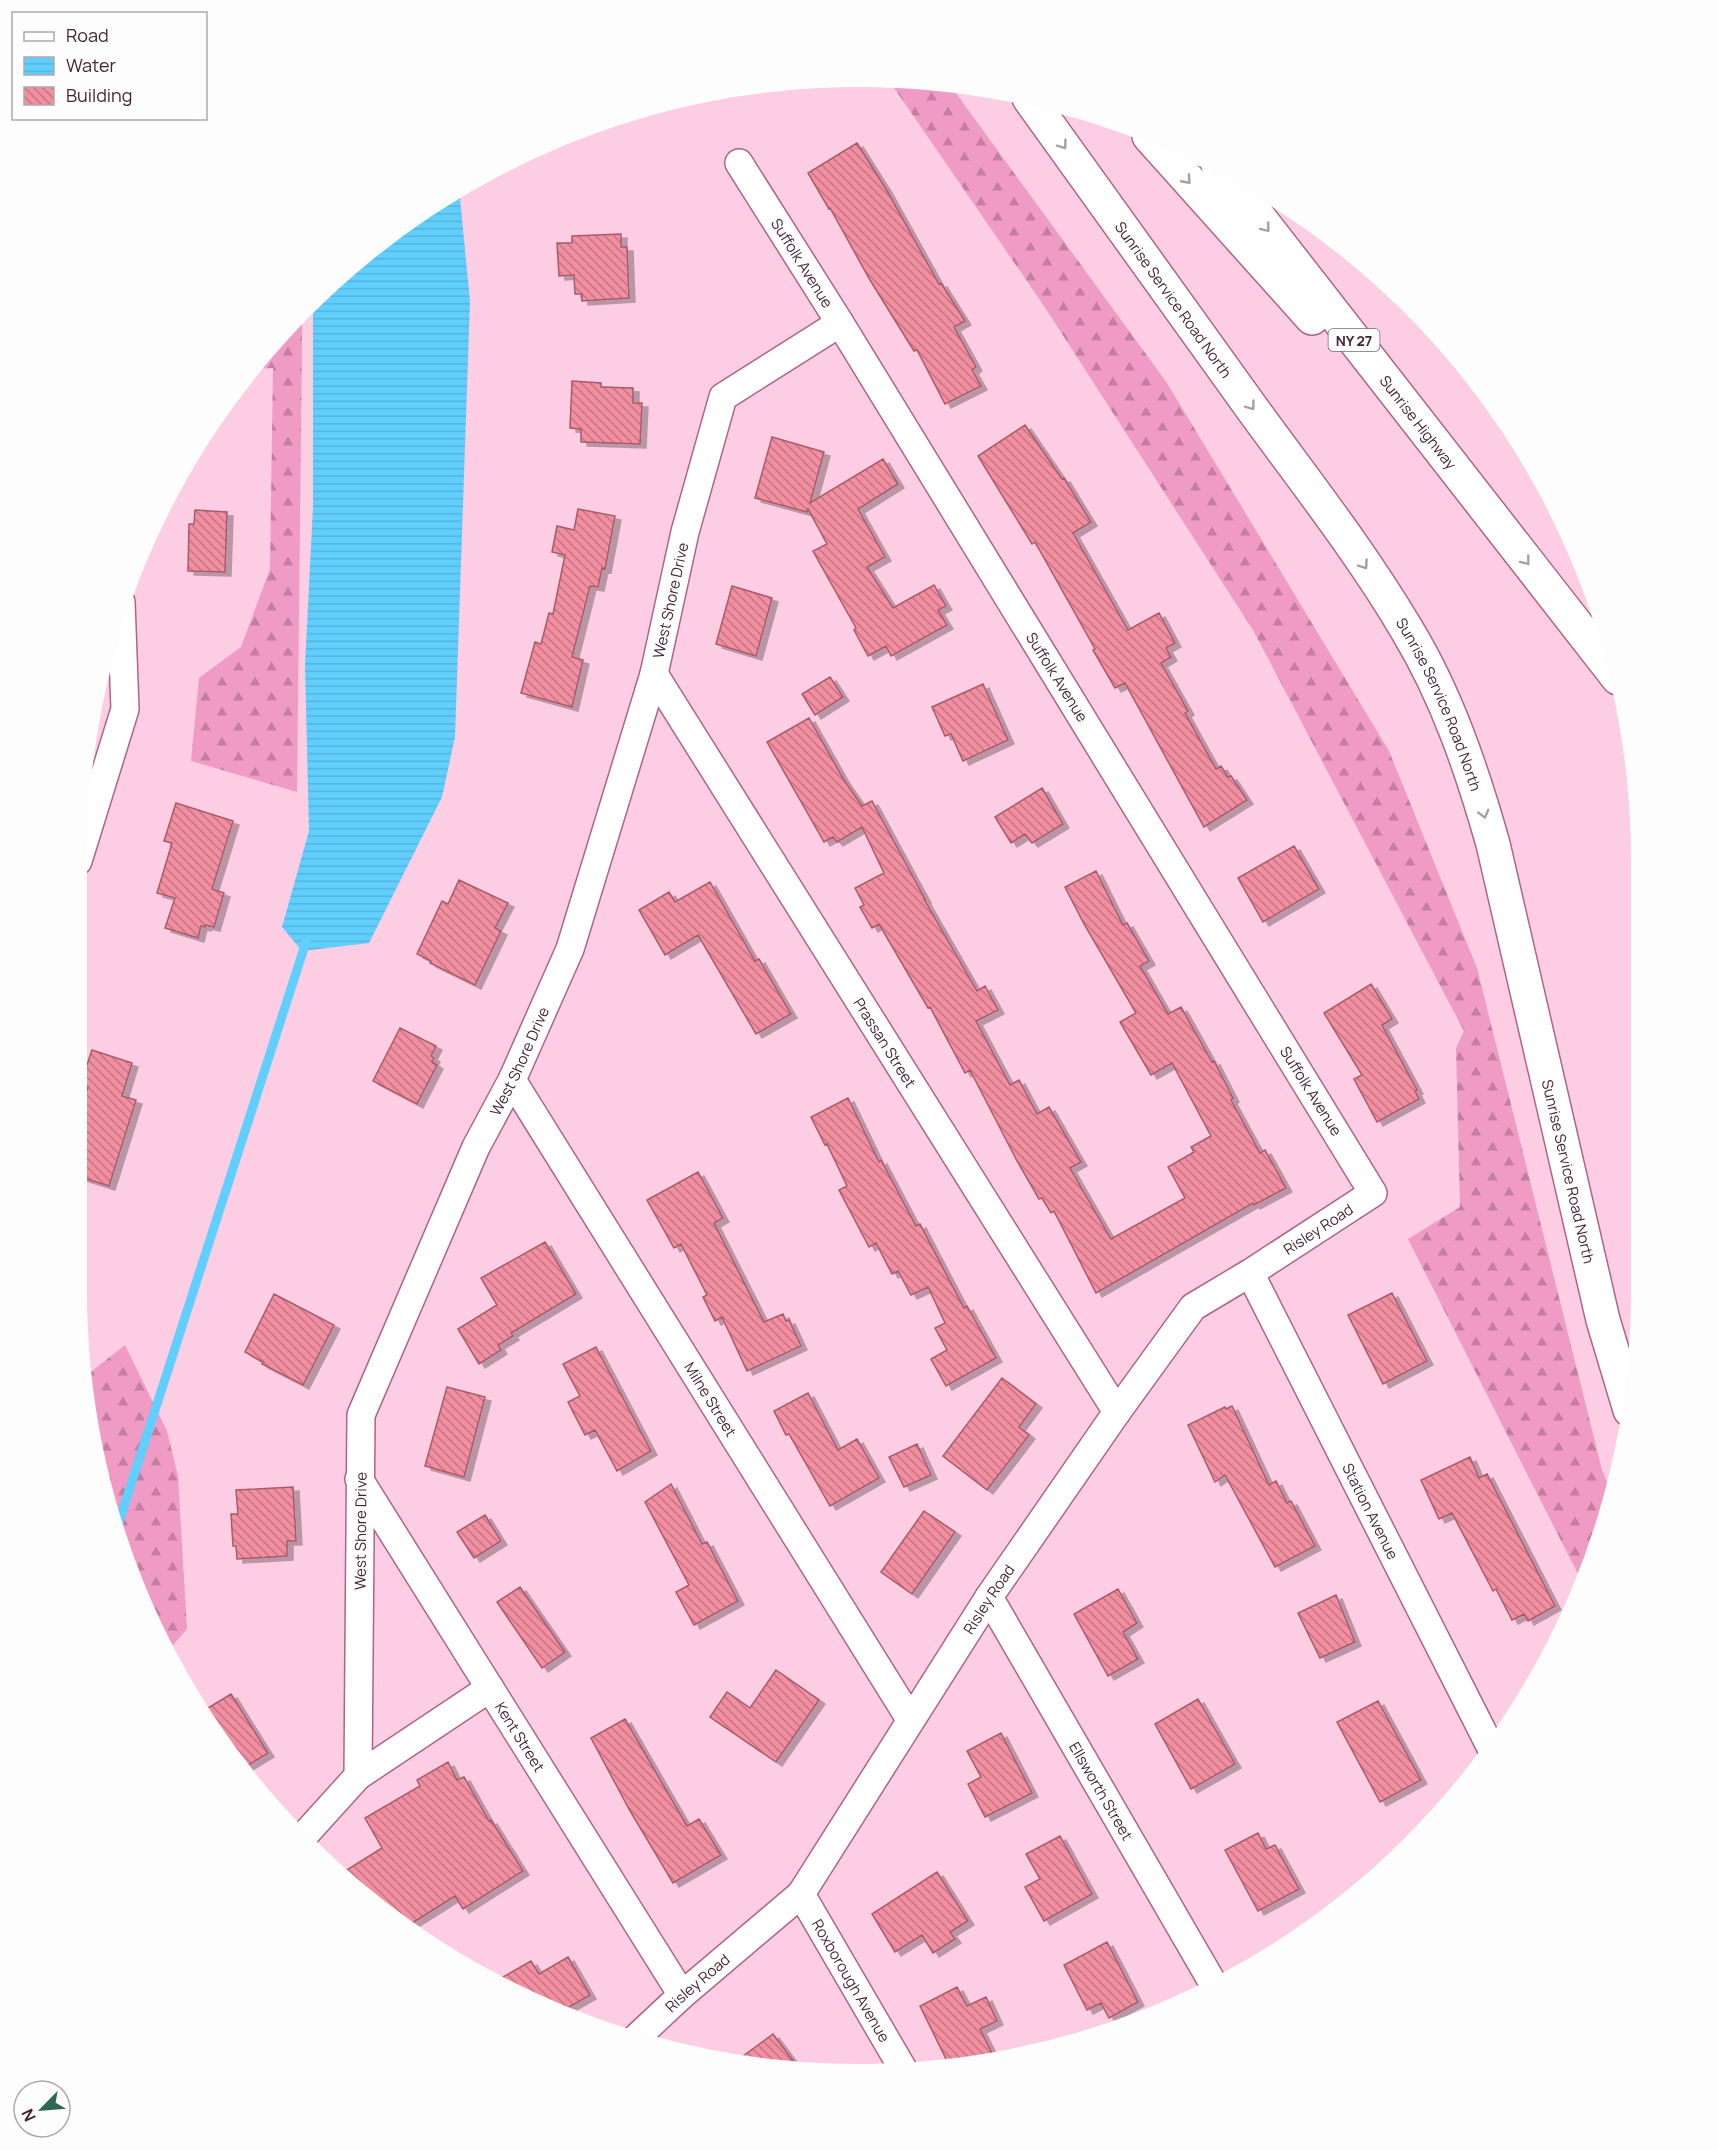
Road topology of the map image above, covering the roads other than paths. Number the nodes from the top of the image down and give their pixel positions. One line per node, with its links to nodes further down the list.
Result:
1 (1036, 108): 14 (main road, Sunrise Service Road North, one-way to 14)
2 (1161, 149): 6 (main road, one-way to 6)
3 (739, 163): 5 (street, Suffolk Avenue)
4 (1232, 184): 6 (main road, Sunrise Highway / NY 27, one-way to 6)
5 (840, 323): 9 (street, West Shore Drive); 12 (street, Suffolk Avenue)
6 (1490, 515): 8 (main road, Sunrise Highway / NY 27, one-way to 8)
7 (122, 630): 10 (street)
8 (1606, 662)
9 (654, 674): 11 (street, West Shore Drive); 15 (street, Prassan Street)
10 (88, 828)
11 (512, 1080): 16 (street, West Shore Drive); 19 (street, Milne Street)
12 (1373, 1193): 13 (street, Risley Road)
13 (1250, 1273): 15 (street, Risley Road); 20 (street, Station Avenue)
14 (1624, 1391)
15 (1117, 1412): 17 (street, Risley Road)
16 (359, 1479): 18 (street, Kent Street); 21 (street, West Shore Drive)
17 (989, 1597): 19 (street, Risley Road); 24 (street, Ellsworth Street)
18 (490, 1688): 21 (street); 25 (street, Kent Street)
19 (910, 1719): 23 (street, Risley Road)
20 (1487, 1740)
21 (358, 1776): 22 (street)
22 (307, 1831)
23 (801, 1894): 25 (street, Risley Road); 27 (street, Roxborough Avenue)
24 (1210, 1979)
25 (682, 1995): 26 (street, Risley Road)
26 (642, 2033)
27 (899, 2062)

